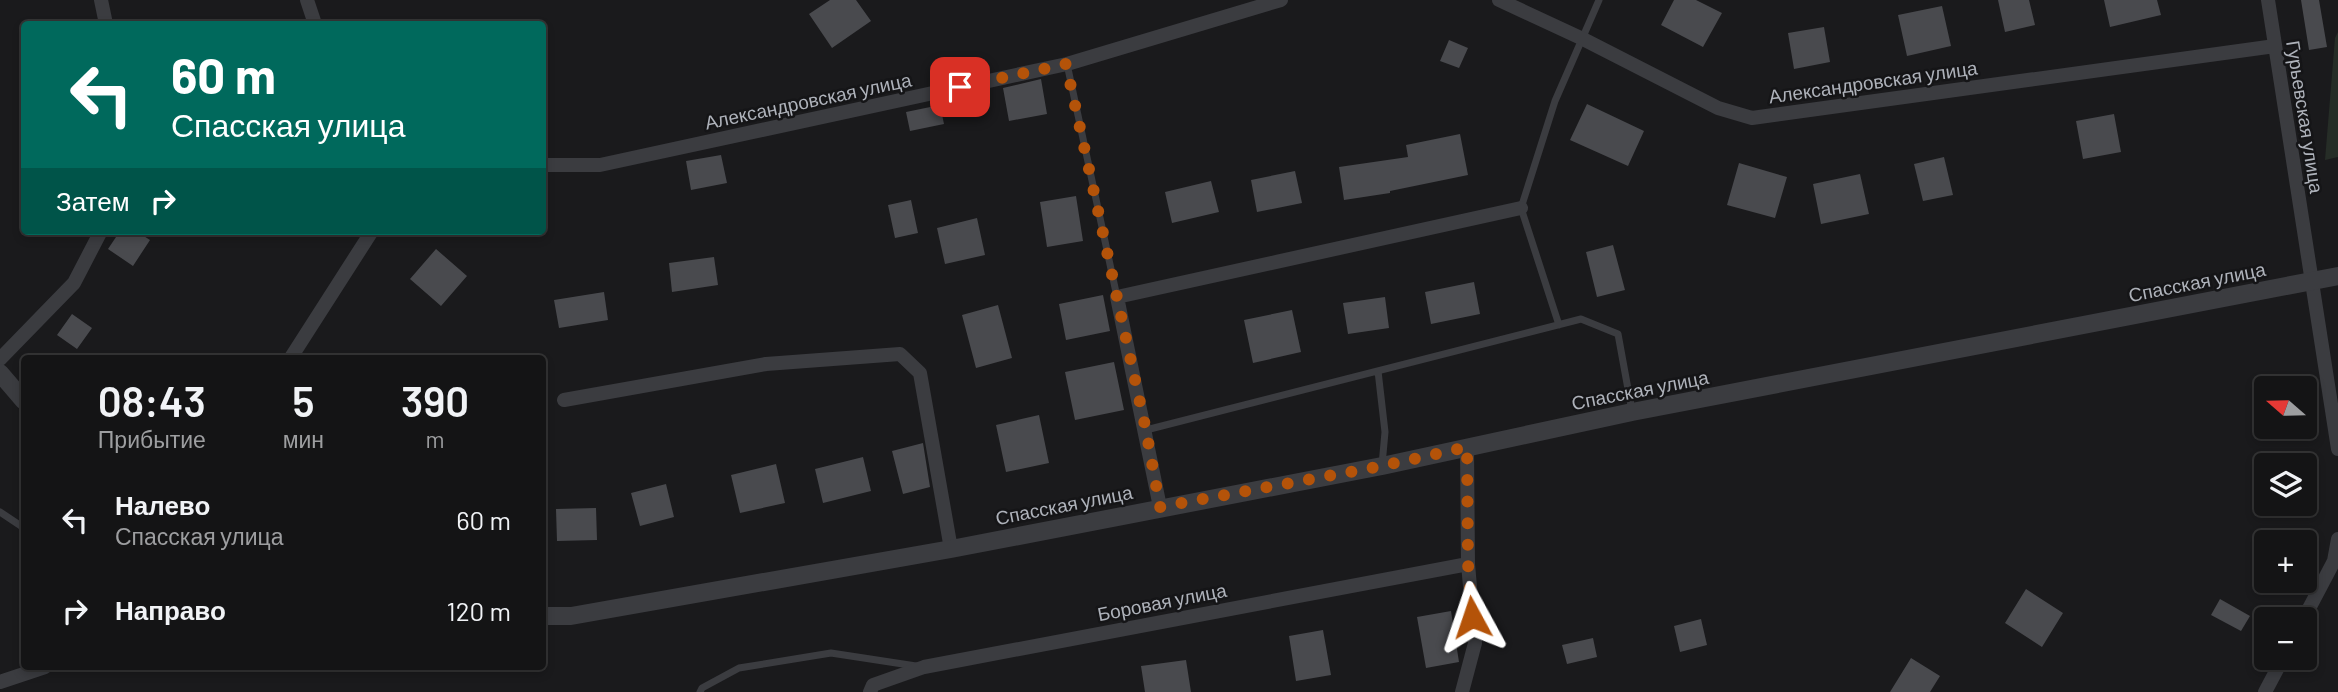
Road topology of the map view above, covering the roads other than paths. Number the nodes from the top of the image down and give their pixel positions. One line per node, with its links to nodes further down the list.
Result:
1 (101, 0): 7 (street)
2 (307, 0): 8 (street)
3 (1281, 0): 11 (street, Александровская улица)
4 (1499, 0): 9 (street, Александровская улица)
5 (1599, 0): 9 (lane)
6 (2268, 0): 10 (street, Гурьевская улица)
7 (105, 21)
8 (314, 21)
9 (1583, 39): 10 (street, Александровская улица); 13 (lane)
10 (2275, 46): 17 (street, Гурьевская улица)
11 (1066, 64): 12 (street, Александровская улица); 18 (lane)
12 (546, 165)
13 (1521, 208): 18 (street); 19 (lane)
14 (99, 235): 21 (street)
15 (369, 235): 20 (street)
16 (2338, 276): 17 (street, Спасская улица)
17 (2311, 281): 26 (street, Спасская улица); 29 (street, Гурьевская улица)
18 (1117, 297): 27 (street)
19 (1559, 325): 22 (lane); 26 (lane)
20 (293, 355)
21 (0, 359)
22 (1378, 371): 27 (lane); 30 (lane)
23 (0, 373): 24 (street)
24 (21, 398)
25 (564, 400): 35 (street)
26 (1632, 412): 28 (street, Спасская улица)
27 (1146, 430): 31 (street)
28 (1467, 447): 30 (street, Спасская улица); 36 (street)
29 (2338, 449)
30 (1382, 466): 31 (street, Спасская улица)
31 (1160, 507): 35 (street, Спасская улица)
32 (0, 512): 33 (lane)
33 (21, 526)
34 (2338, 545): 37 (street)
35 (951, 549): 38 (street, Спасская улица)
36 (1468, 564): 39 (street, Боровая улица); 45 (street)
37 (2310, 607)
38 (546, 616)
39 (924, 667): 43 (lane); 44 (street, Боровая улица)
40 (36, 670): 42 (street)
41 (2277, 670): 46 (street)
42 (0, 682)
43 (700, 692)
44 (870, 692)
45 (1462, 692)
46 (2265, 692)

